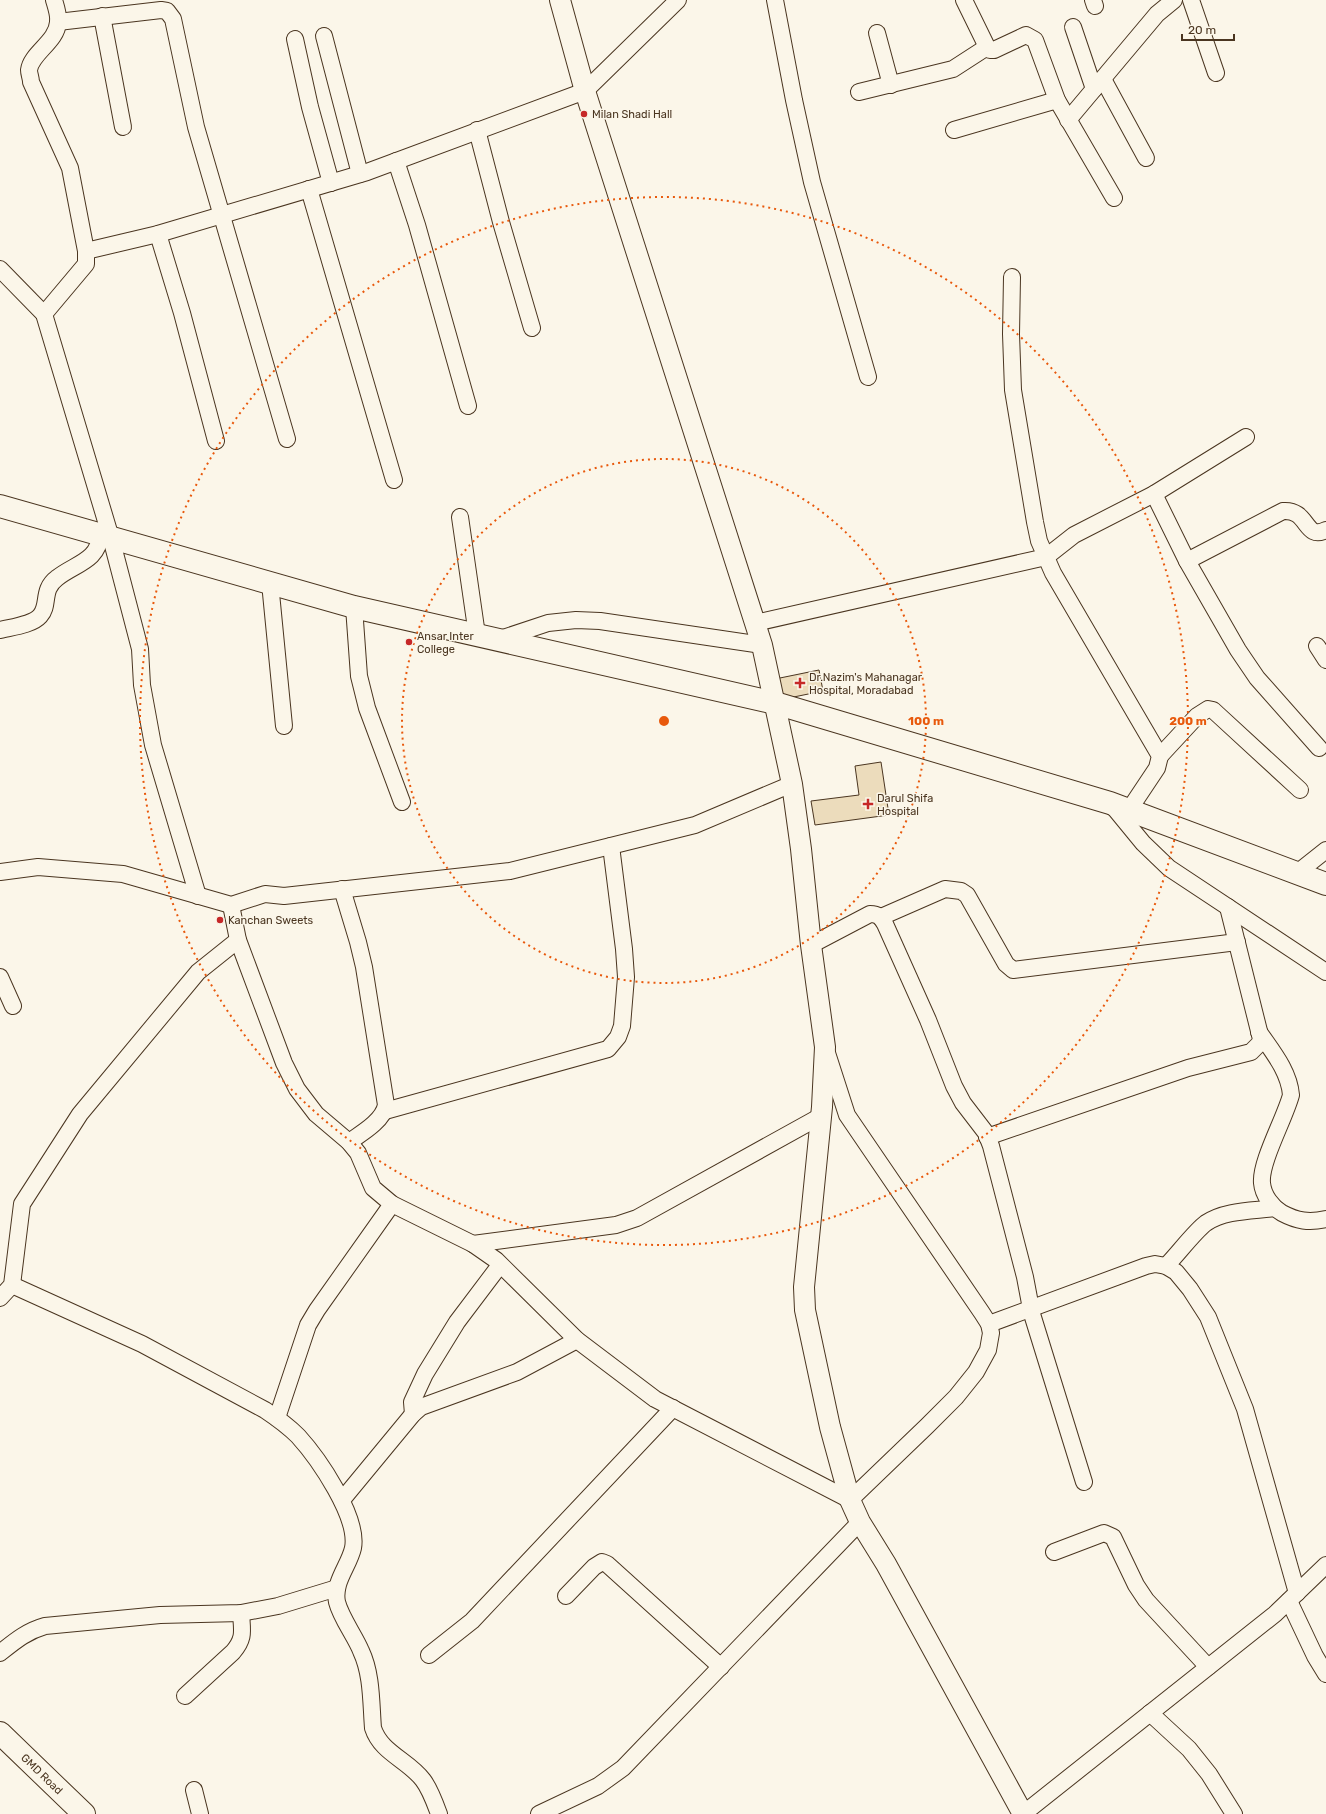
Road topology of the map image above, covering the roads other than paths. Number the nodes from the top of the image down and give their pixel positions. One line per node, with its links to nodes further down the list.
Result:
1 (54, 0): 9 (street)
2 (560, 0): 18 (street)
3 (678, 0): 18 (street)
4 (775, 0): 38 (street)
5 (964, 0): 14 (street)
6 (1174, 0): 16 (street)
7 (1190, 0): 15 (street)
8 (102, 16): 9 (street); 22 (street); 31 (street)
9 (58, 22): 33 (street)
10 (1073, 27): 16 (street)
11 (877, 33): 17 (street)
12 (324, 36): 27 (street)
13 (295, 39): 28 (street)
14 (987, 47): 17 (street); 20 (street)
15 (1216, 73)
16 (1098, 84): 21 (street); 25 (street)
17 (891, 85): 19 (street)
18 (585, 91): 23 (street); 53 (street)
19 (858, 92)
20 (1057, 100): 21 (street); 24 (street)
21 (1068, 120): 30 (street)
22 (123, 127)
23 (477, 130): 26 (street); 37 (street)
24 (954, 130)
25 (1146, 158)
26 (396, 161): 27 (street); 39 (street)
27 (360, 174): 28 (street)
28 (331, 183): 29 (street)
29 (309, 189): 31 (street); 43 (street)
30 (1114, 198)
31 (223, 215): 32 (street); 41 (street)
32 (158, 234): 33 (street); 42 (street)
33 (86, 251): 36 (street)
34 (0, 269): 36 (street)
35 (1012, 277): 49 (street)
36 (44, 314): 48 (street)
37 (532, 328)
38 (868, 377)
39 (468, 406)
40 (1246, 437): 44 (street)
41 (287, 439)
42 (216, 441)
43 (394, 480)
44 (1154, 494): 49 (street); 50 (street)
45 (0, 506): 48 (main road)
46 (460, 517): 55 (street)
47 (1326, 530): 50 (street)
48 (106, 536): 51 (main road); 54 (street); 71 (street)
49 (1046, 557): 53 (street); 60 (street)
50 (1187, 561): 59 (street)
51 (270, 583): 52 (main road); 58 (street)
52 (354, 607): 55 (main road); 63 (street)
53 (755, 623): 56 (street)
54 (0, 630)
55 (487, 637): 56 (street); 57 (main road)
56 (762, 645): 57 (street)
57 (775, 703): 61 (street); 64 (main road)
58 (284, 726)
59 (1319, 748)
60 (1160, 756): 62 (street); 64 (street)
61 (792, 784): 65 (street); 77 (street)
62 (1300, 790)
63 (402, 802)
64 (1119, 806): 68 (main road); 73 (street)
65 (611, 846): 70 (street); 83 (street)
66 (1326, 850): 68 (street)
67 (0, 872): 71 (street)
68 (1296, 873): 69 (main road)
69 (1326, 884)
70 (342, 889): 72 (street); 83 (street)
71 (198, 896): 72 (street)
72 (231, 906): 75 (street)
73 (1228, 907): 76 (street); 78 (street)
74 (881, 917): 76 (street); 77 (street); 85 (street)
75 (238, 940): 86 (street); 93 (street)
76 (1237, 942): 81 (street)
77 (811, 944): 82 (street)
78 (1326, 972)
79 (0, 977): 80 (street)
80 (13, 1006)
81 (1259, 1032): 85 (street); 88 (street)
82 (825, 1047): 84 (street); 96 (street)
83 (385, 1111): 86 (street)
84 (821, 1116): 90 (street); 103 (street)
85 (987, 1137): 95 (street)
86 (349, 1142): 87 (street)
87 (392, 1204): 90 (street); 100 (street)
88 (1275, 1208): 89 (street); 92 (street)
89 (1326, 1219)
90 (473, 1244): 91 (street)
91 (500, 1265): 97 (street); 99 (street)
92 (1166, 1266): 95 (street); 109 (street)
93 (12, 1285): 94 (street); 100 (street)
94 (0, 1298)
95 (1031, 1309): 96 (street); 101 (street)
96 (989, 1324): 103 (street)
97 (577, 1340): 98 (street); 99 (street)
98 (673, 1408): 103 (street); 112 (street)
99 (413, 1414): 102 (street)
100 (277, 1418): 102 (street)
101 (1084, 1482)
102 (342, 1500): 107 (street)
103 (850, 1500): 104 (street)
104 (860, 1522): 113 (street); 124 (street)
105 (1054, 1552): 114 (street)
106 (1326, 1565): 109 (street)
107 (337, 1588): 110 (street); 122 (street)
108 (566, 1596): 113 (street)
109 (1293, 1597): 114 (street); 115 (street)
110 (241, 1613): 111 (street); 116 (street)
111 (0, 1653)
112 (429, 1655)
113 (721, 1667): 123 (street)
114 (1208, 1667): 117 (street)
115 (1326, 1674)
116 (184, 1696)
117 (1150, 1713): 124 (street); 125 (street)
118 (0, 1733): 120 (main road, GMD Road)
119 (194, 1790): 121 (street)
120 (84, 1814)
121 (200, 1814)
122 (439, 1814)
123 (539, 1814)
124 (1023, 1814)
125 (1234, 1814)

